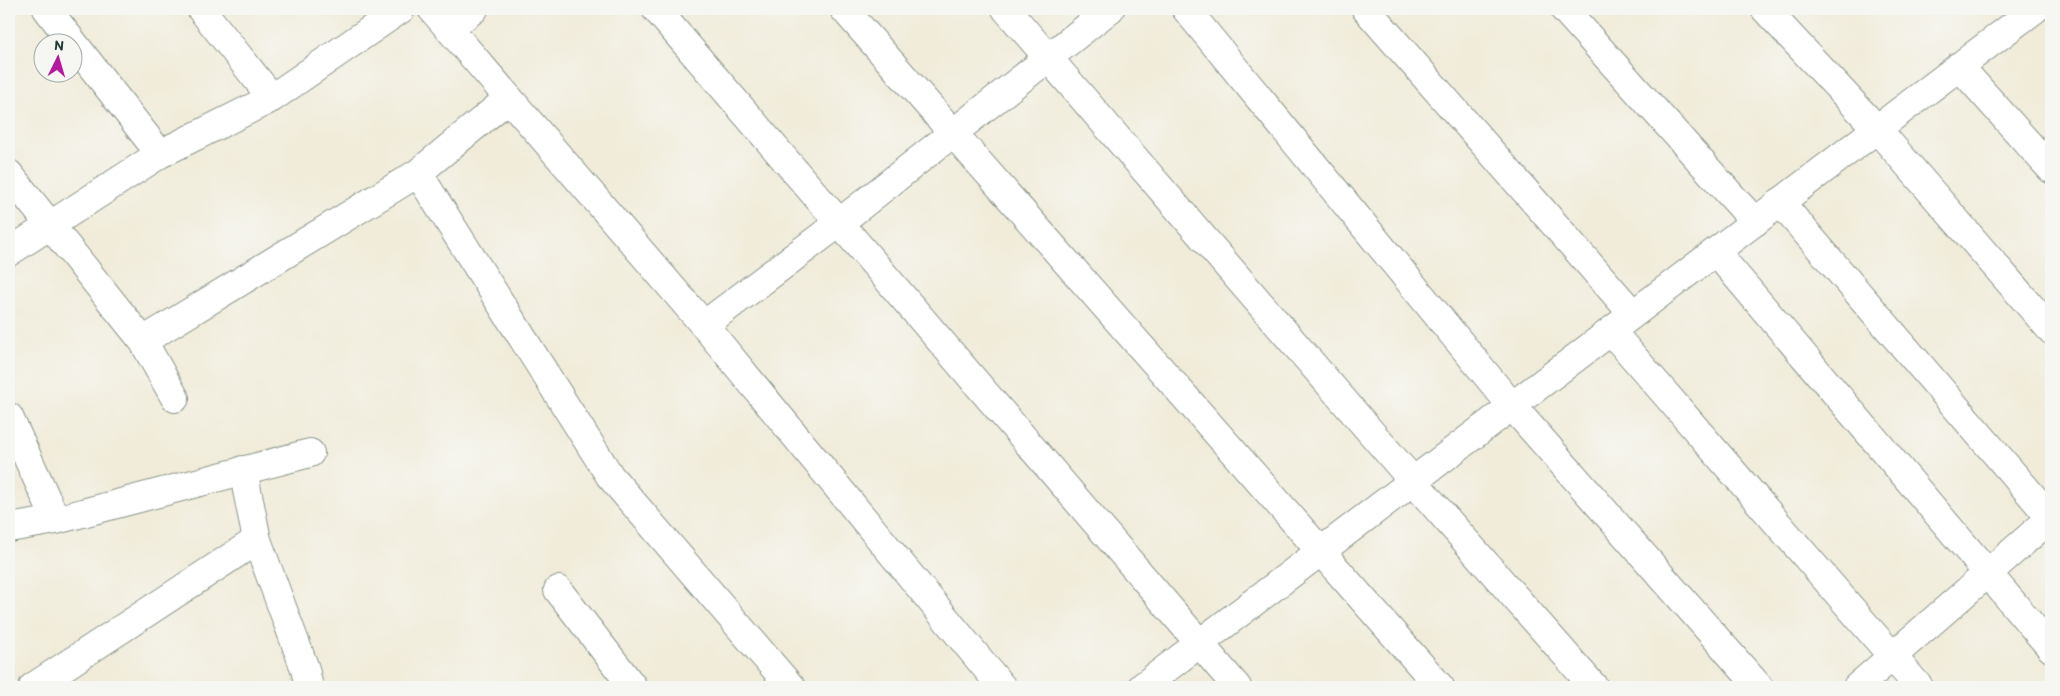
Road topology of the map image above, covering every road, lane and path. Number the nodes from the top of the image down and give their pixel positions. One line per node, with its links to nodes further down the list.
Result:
1 (47, 9): 21 (street)
2 (201, 9): 17 (street)
3 (401, 9): 17 (street)
4 (474, 9): 14 (street)
5 (656, 9): 27 (street)
6 (844, 9): 20 (street)
7 (1006, 9): 15 (street)
8 (1110, 9): 15 (street)
9 (1186, 9): 37 (street)
10 (1366, 9): 31 (street)
11 (1564, 9): 26 (street)
12 (1765, 9): 19 (street)
13 (2030, 10): 16 (street)
14 (441, 18): 18 (street)
15 (1048, 58): 20 (street); 41 (street)
16 (1959, 66): 19 (street); 22 (street)
17 (272, 98): 21 (street)
18 (509, 98): 23 (street); 32 (street)
19 (1877, 129): 25 (street); 33 (street)
20 (953, 133): 27 (street); 46 (street)
21 (160, 154): 28 (street)
22 (2051, 168)
23 (418, 173): 35 (street); 55 (street)
24 (9, 174): 28 (street)
25 (1780, 202): 26 (street); 42 (street)
26 (1755, 222): 30 (street)
27 (839, 223): 32 (street); 49 (street)
28 (50, 226): 29 (street); 35 (street)
29 (9, 252)
30 (1716, 252): 31 (street); 47 (street)
31 (1633, 314): 34 (street)
32 (704, 325): 56 (street)
33 (2051, 330)
34 (1611, 331): 37 (street); 51 (street)
35 (143, 341): 36 (street)
36 (174, 398)
37 (1512, 406): 41 (street); 61 (street)
38 (9, 416): 43 (street)
39 (310, 453): 40 (street)
40 (243, 470): 43 (street); 45 (street)
41 (1413, 482): 46 (street); 60 (street)
42 (2051, 518): 47 (street)
43 (56, 520): 44 (street)
44 (9, 528)
45 (257, 540): 52 (street); 53 (street)
46 (1321, 551): 49 (street); 59 (street)
47 (1988, 573): 50 (street); 51 (street)
48 (558, 590): 54 (street)
49 (1200, 644): 57 (street); 58 (street)
50 (2051, 648)
51 (1892, 656): 62 (street); 63 (street)
52 (33, 687)
53 (309, 687)
54 (633, 687)
55 (791, 687)
56 (1002, 687)
57 (1142, 687)
58 (1237, 687)
59 (1440, 687)
60 (1594, 687)
61 (1758, 687)
62 (1857, 687)
63 (1919, 687)

